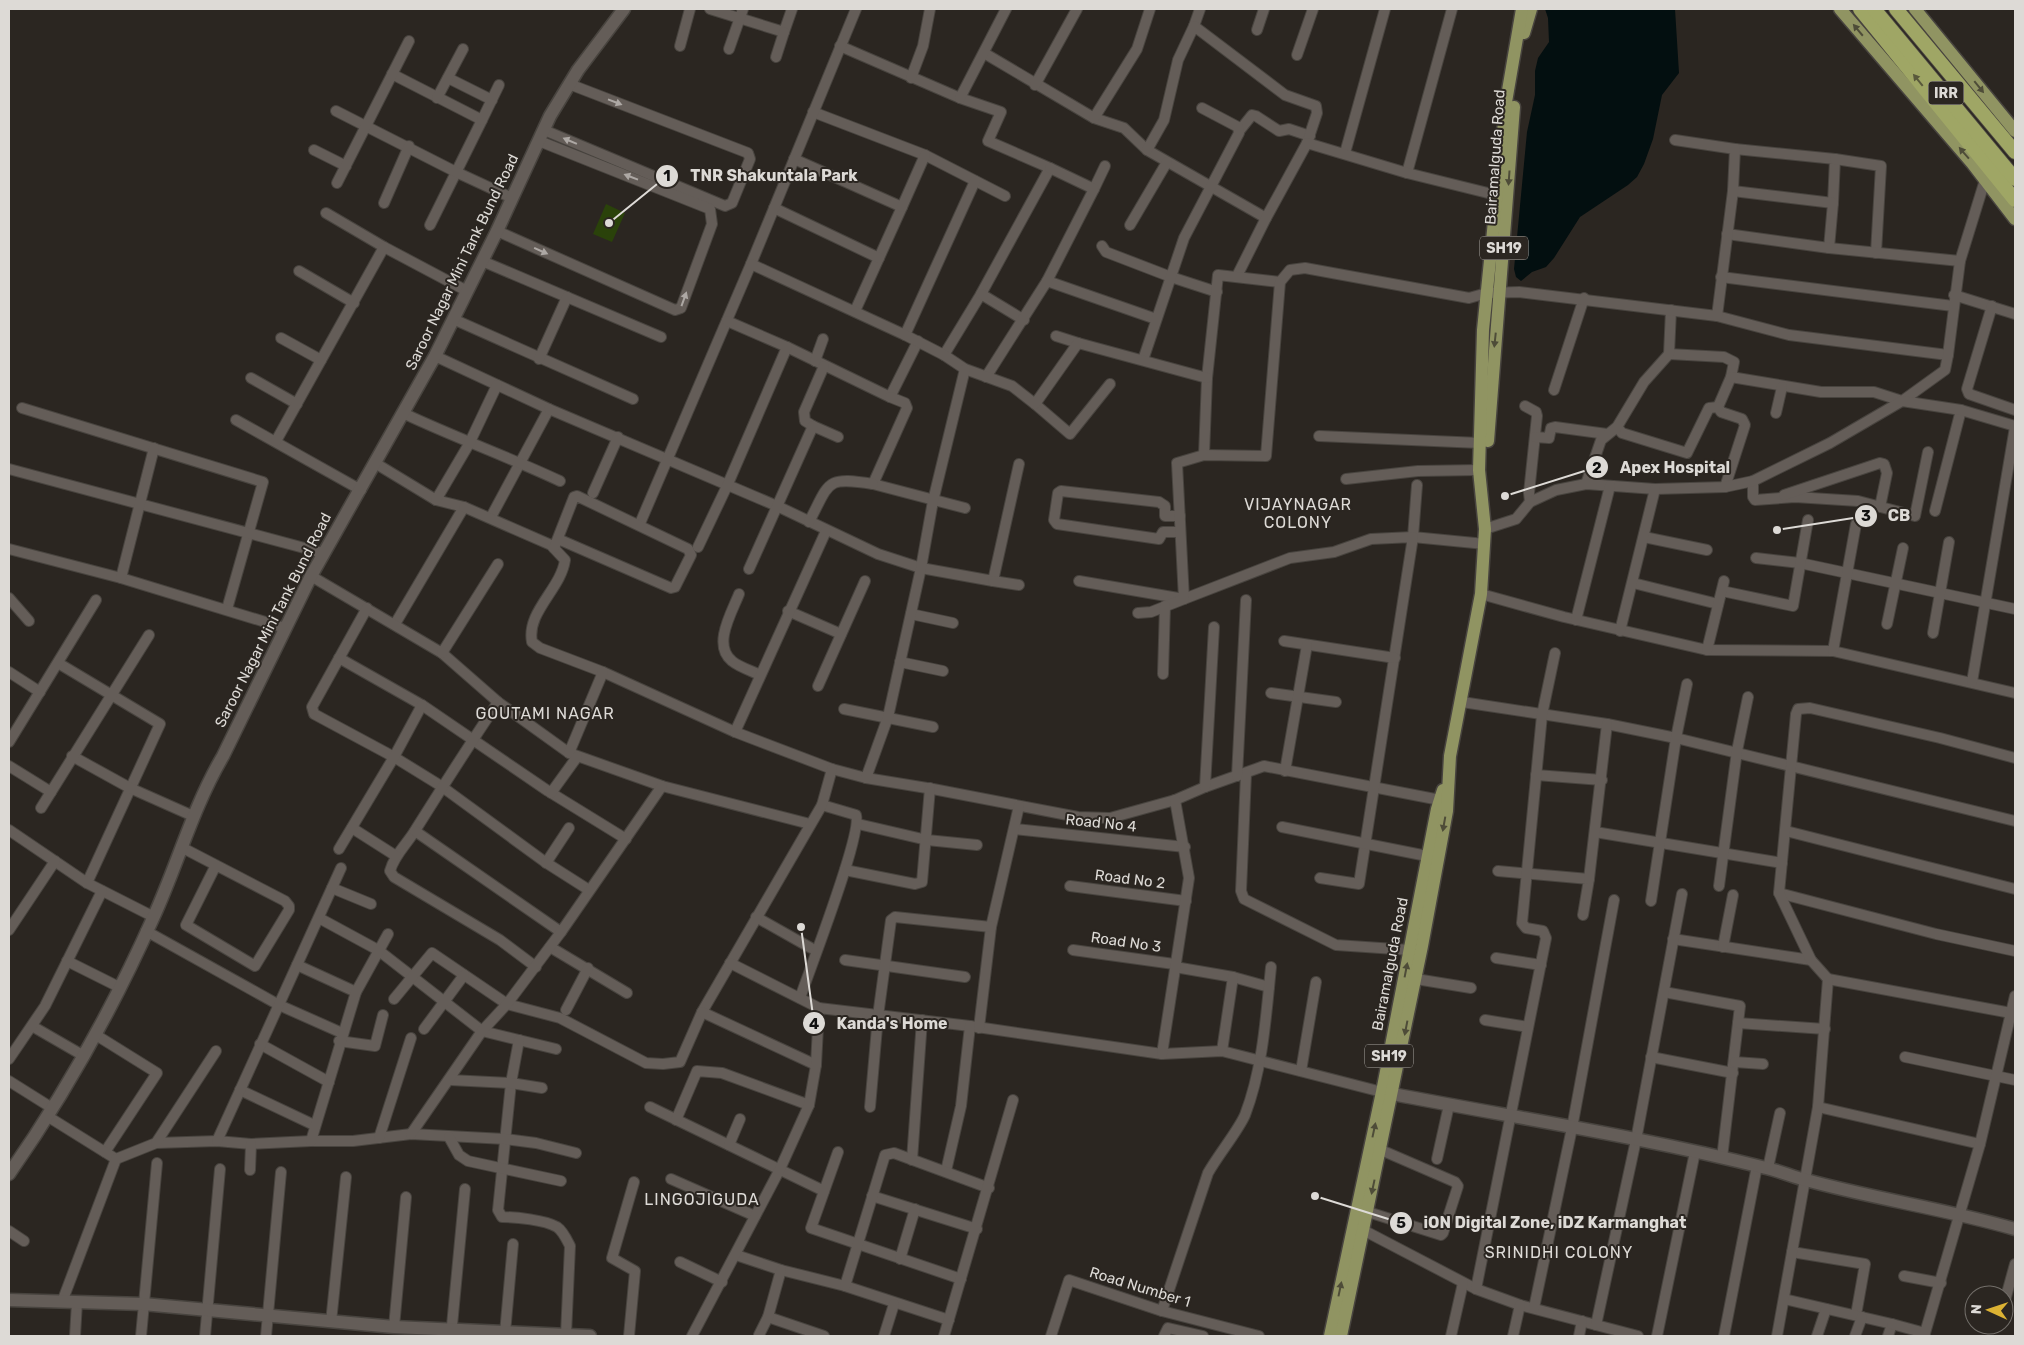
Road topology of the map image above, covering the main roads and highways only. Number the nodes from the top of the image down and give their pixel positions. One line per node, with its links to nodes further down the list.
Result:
1 (624, 9): 19 (main road, Saroor Nagar Mini Tank Bund Road)
2 (1522, 9): 14 (main road, Bairamalguda Road / SH19)
3 (1531, 9): 14 (main road, Bairamalguda Road / SH19, one-way to 14)
4 (1840, 9): 13 (main road, one-way to 4)
5 (1860, 9): 12 (highway, one-way to 5)
6 (1874, 9): 11 (highway, IRR)
7 (1896, 9): 10 (highway, IRR)
8 (1915, 9): 9 (main road, one-way to 9)
9 (2015, 132)
10 (2015, 152)
11 (2015, 178)
12 (2015, 200)
13 (2015, 219)
14 (1499, 240): 15 (main road, Bairamalguda Road / SH19)
15 (1493, 292): 16 (main road, Bairamalguda Road / SH19, one-way to 16); 16 (main road, Bairamalguda Road / SH19)
16 (1482, 488): 17 (main road, Bairamalguda Road / SH19)
17 (1448, 775): 18 (main road, Bairamalguda Road / SH19, one-way to 17); 18 (main road, Bairamalguda Road / SH19, one-way to 18)
18 (1387, 1093): 20 (main road); 25 (main road, Bairamalguda Road / SH19, one-way to 18); 26 (main road, Bairamalguda Road / SH19, one-way to 26)
19 (9, 1174)
20 (2015, 1229)
21 (9, 1300): 22 (main road)
22 (451, 1334): 23 (main road)
23 (519, 1335): 24 (main road)
24 (590, 1336)
25 (1330, 1336)
26 (1341, 1336)

